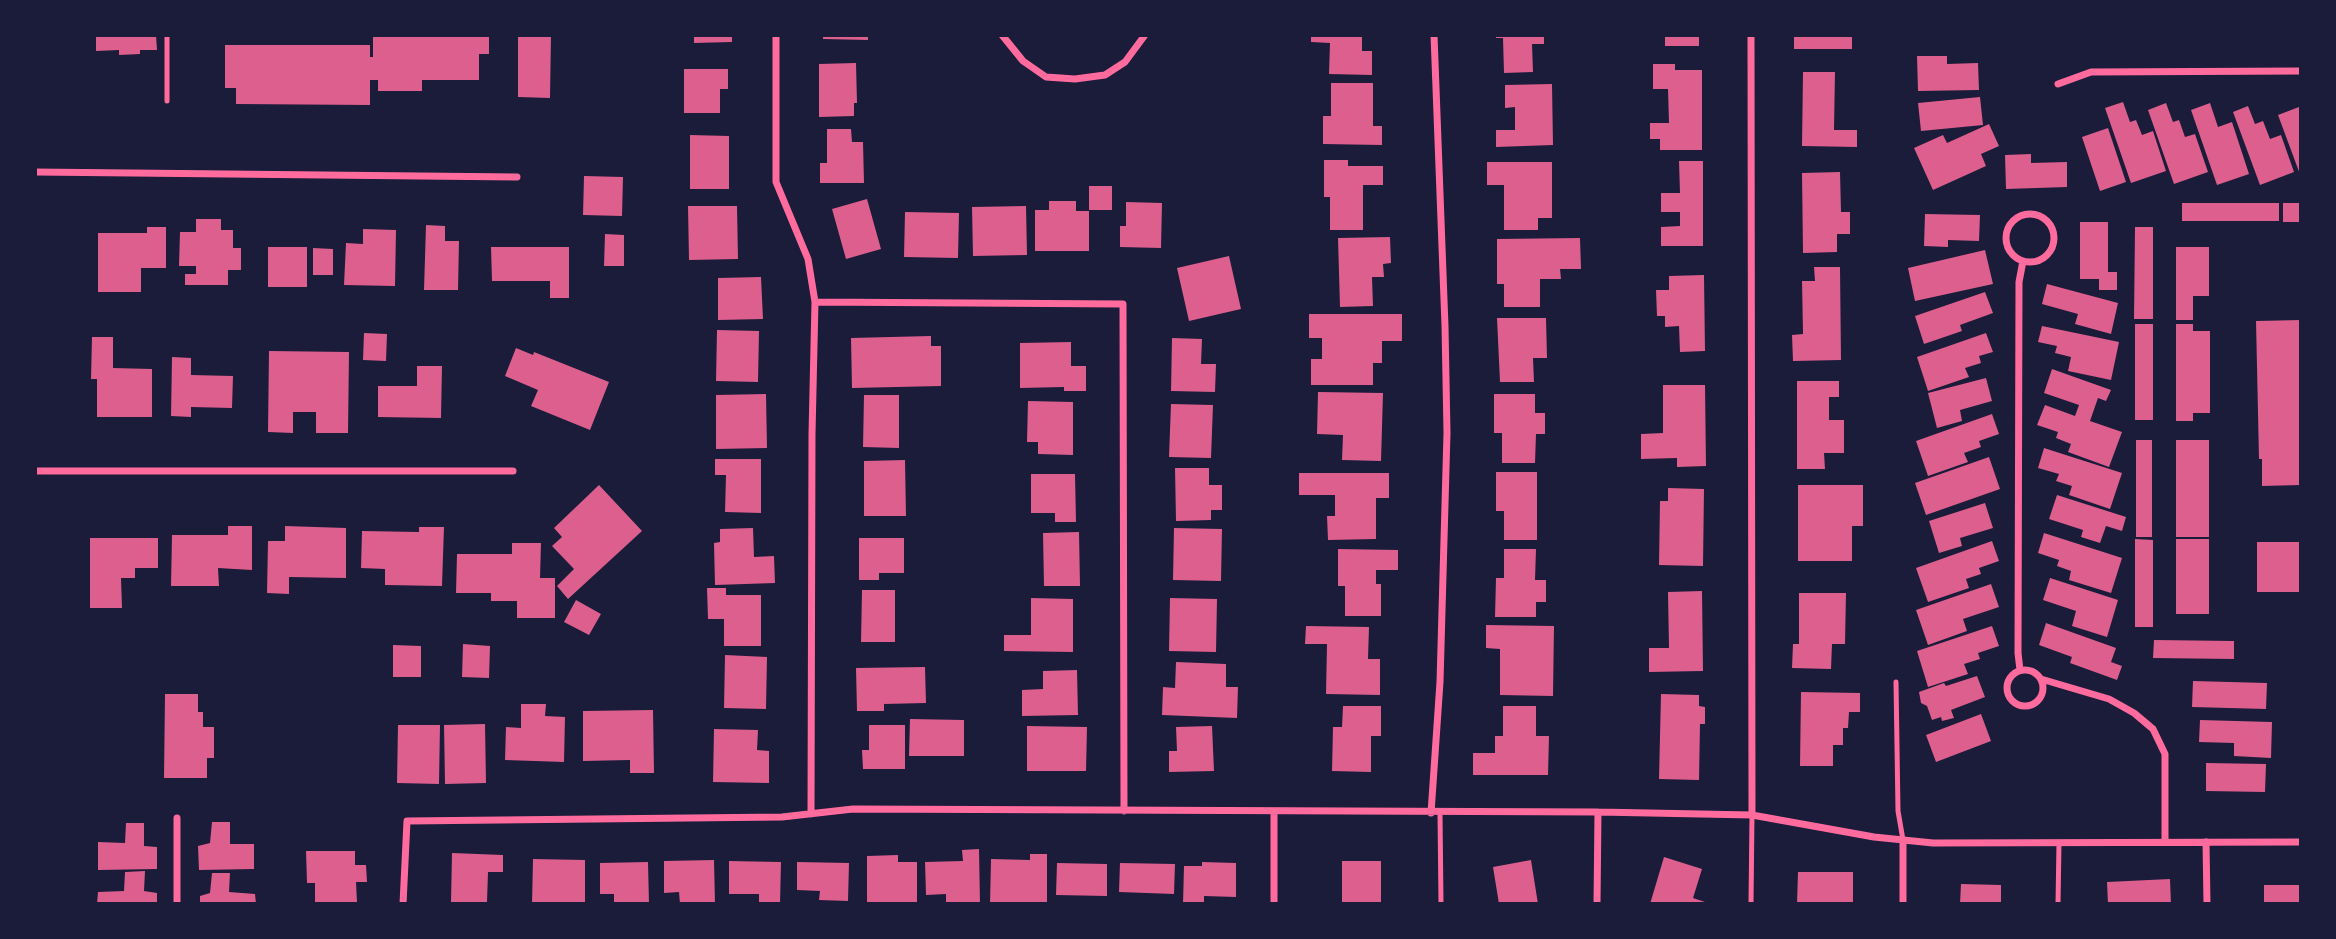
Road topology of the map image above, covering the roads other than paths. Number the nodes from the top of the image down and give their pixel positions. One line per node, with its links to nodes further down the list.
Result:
1 (167, 35): 9 (lane)
2 (776, 35): 13 (street)
3 (1002, 35): 4 (street)
4 (1144, 35)
5 (1434, 35): 22 (street)
6 (1751, 35): 25 (street)
7 (2301, 71): 8 (street)
8 (2058, 83)
9 (167, 101)
10 (35, 172): 11 (street)
11 (517, 177)
12 (2023, 261): 12 (street); 16 (street)
13 (815, 302): 19 (street); 24 (street)
14 (35, 471): 15 (street)
15 (513, 471)
16 (2020, 670): 17 (street); 17 (street)
17 (2041, 679): 28 (street)
18 (1896, 682): 27 (lane)
19 (1124, 811): 20 (street); 24 (street)
20 (1275, 812): 22 (street); 34 (street)
21 (1598, 812): 23 (street); 25 (street); 36 (street)
22 (1431, 813): 23 (street)
23 (1440, 813): 35 (lane)
24 (811, 814): 33 (street)
25 (1752, 815): 27 (street); 37 (lane)
26 (177, 818): 32 (street)
27 (1903, 840): 31 (street); 38 (street)
28 (2165, 842): 29 (street); 31 (street)
29 (2206, 842): 30 (street); 40 (street)
30 (2301, 842)
31 (2059, 843): 39 (lane)
32 (177, 904)
33 (403, 904)
34 (1275, 904)
35 (1441, 904)
36 (1597, 904)
37 (1751, 904)
38 (1903, 904)
39 (2057, 904)
40 (2207, 904)

